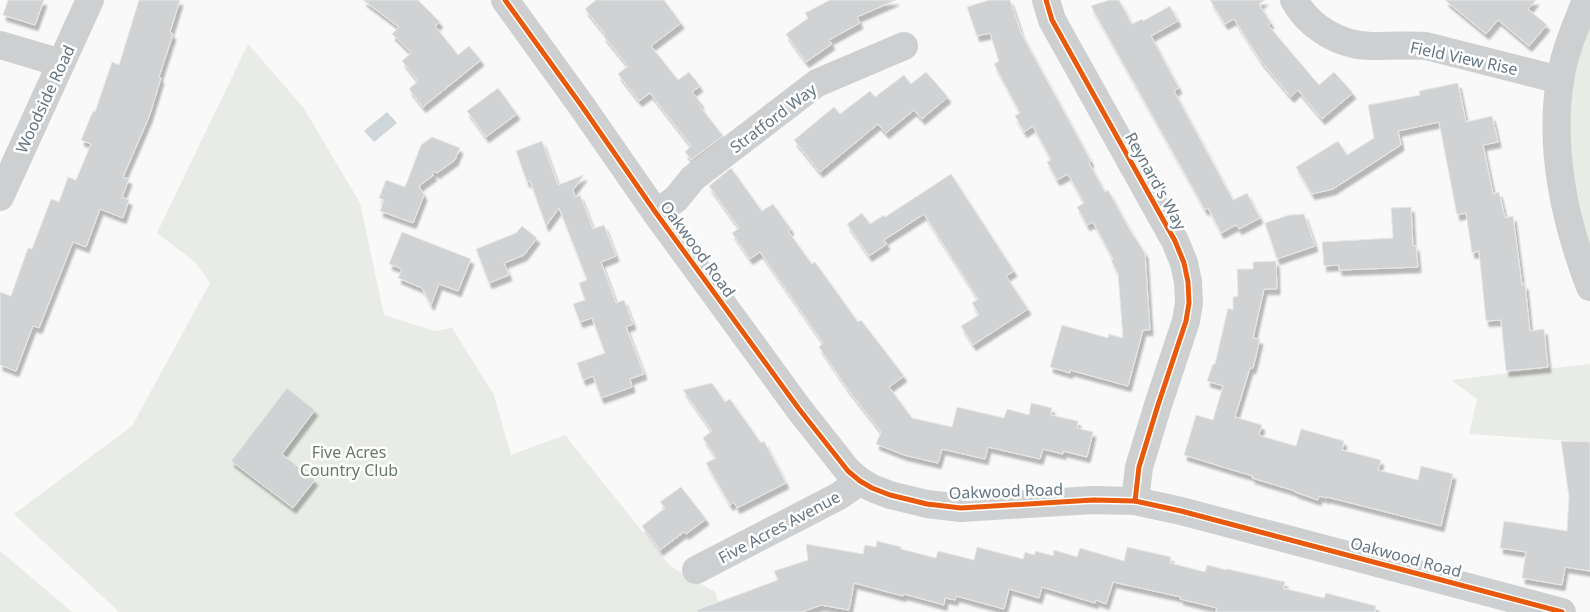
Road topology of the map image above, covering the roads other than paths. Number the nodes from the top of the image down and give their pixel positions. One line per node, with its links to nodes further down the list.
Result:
1 (90, 0): 8 (street, Woodside Road)
2 (505, 0): 11 (street, Oakwood Road)
3 (1046, 0): 14 (street, Reynard's Way)
4 (1294, 0): 9 (street, Field View Rise)
5 (1586, 0): 9 (street)
6 (0, 45): 8 (street)
7 (904, 46): 11 (street, Stratford Way)
8 (61, 63): 10 (street, Woodside Road)
9 (1560, 80): 12 (street)
10 (0, 197)
11 (656, 213): 13 (street, Oakwood Road)
12 (1590, 287)
13 (860, 481): 14 (street, Oakwood Road); 15 (street, Five Acres Avenue)
14 (1135, 501): 16 (street, Oakwood Road)
15 (696, 570)
16 (1562, 612)

